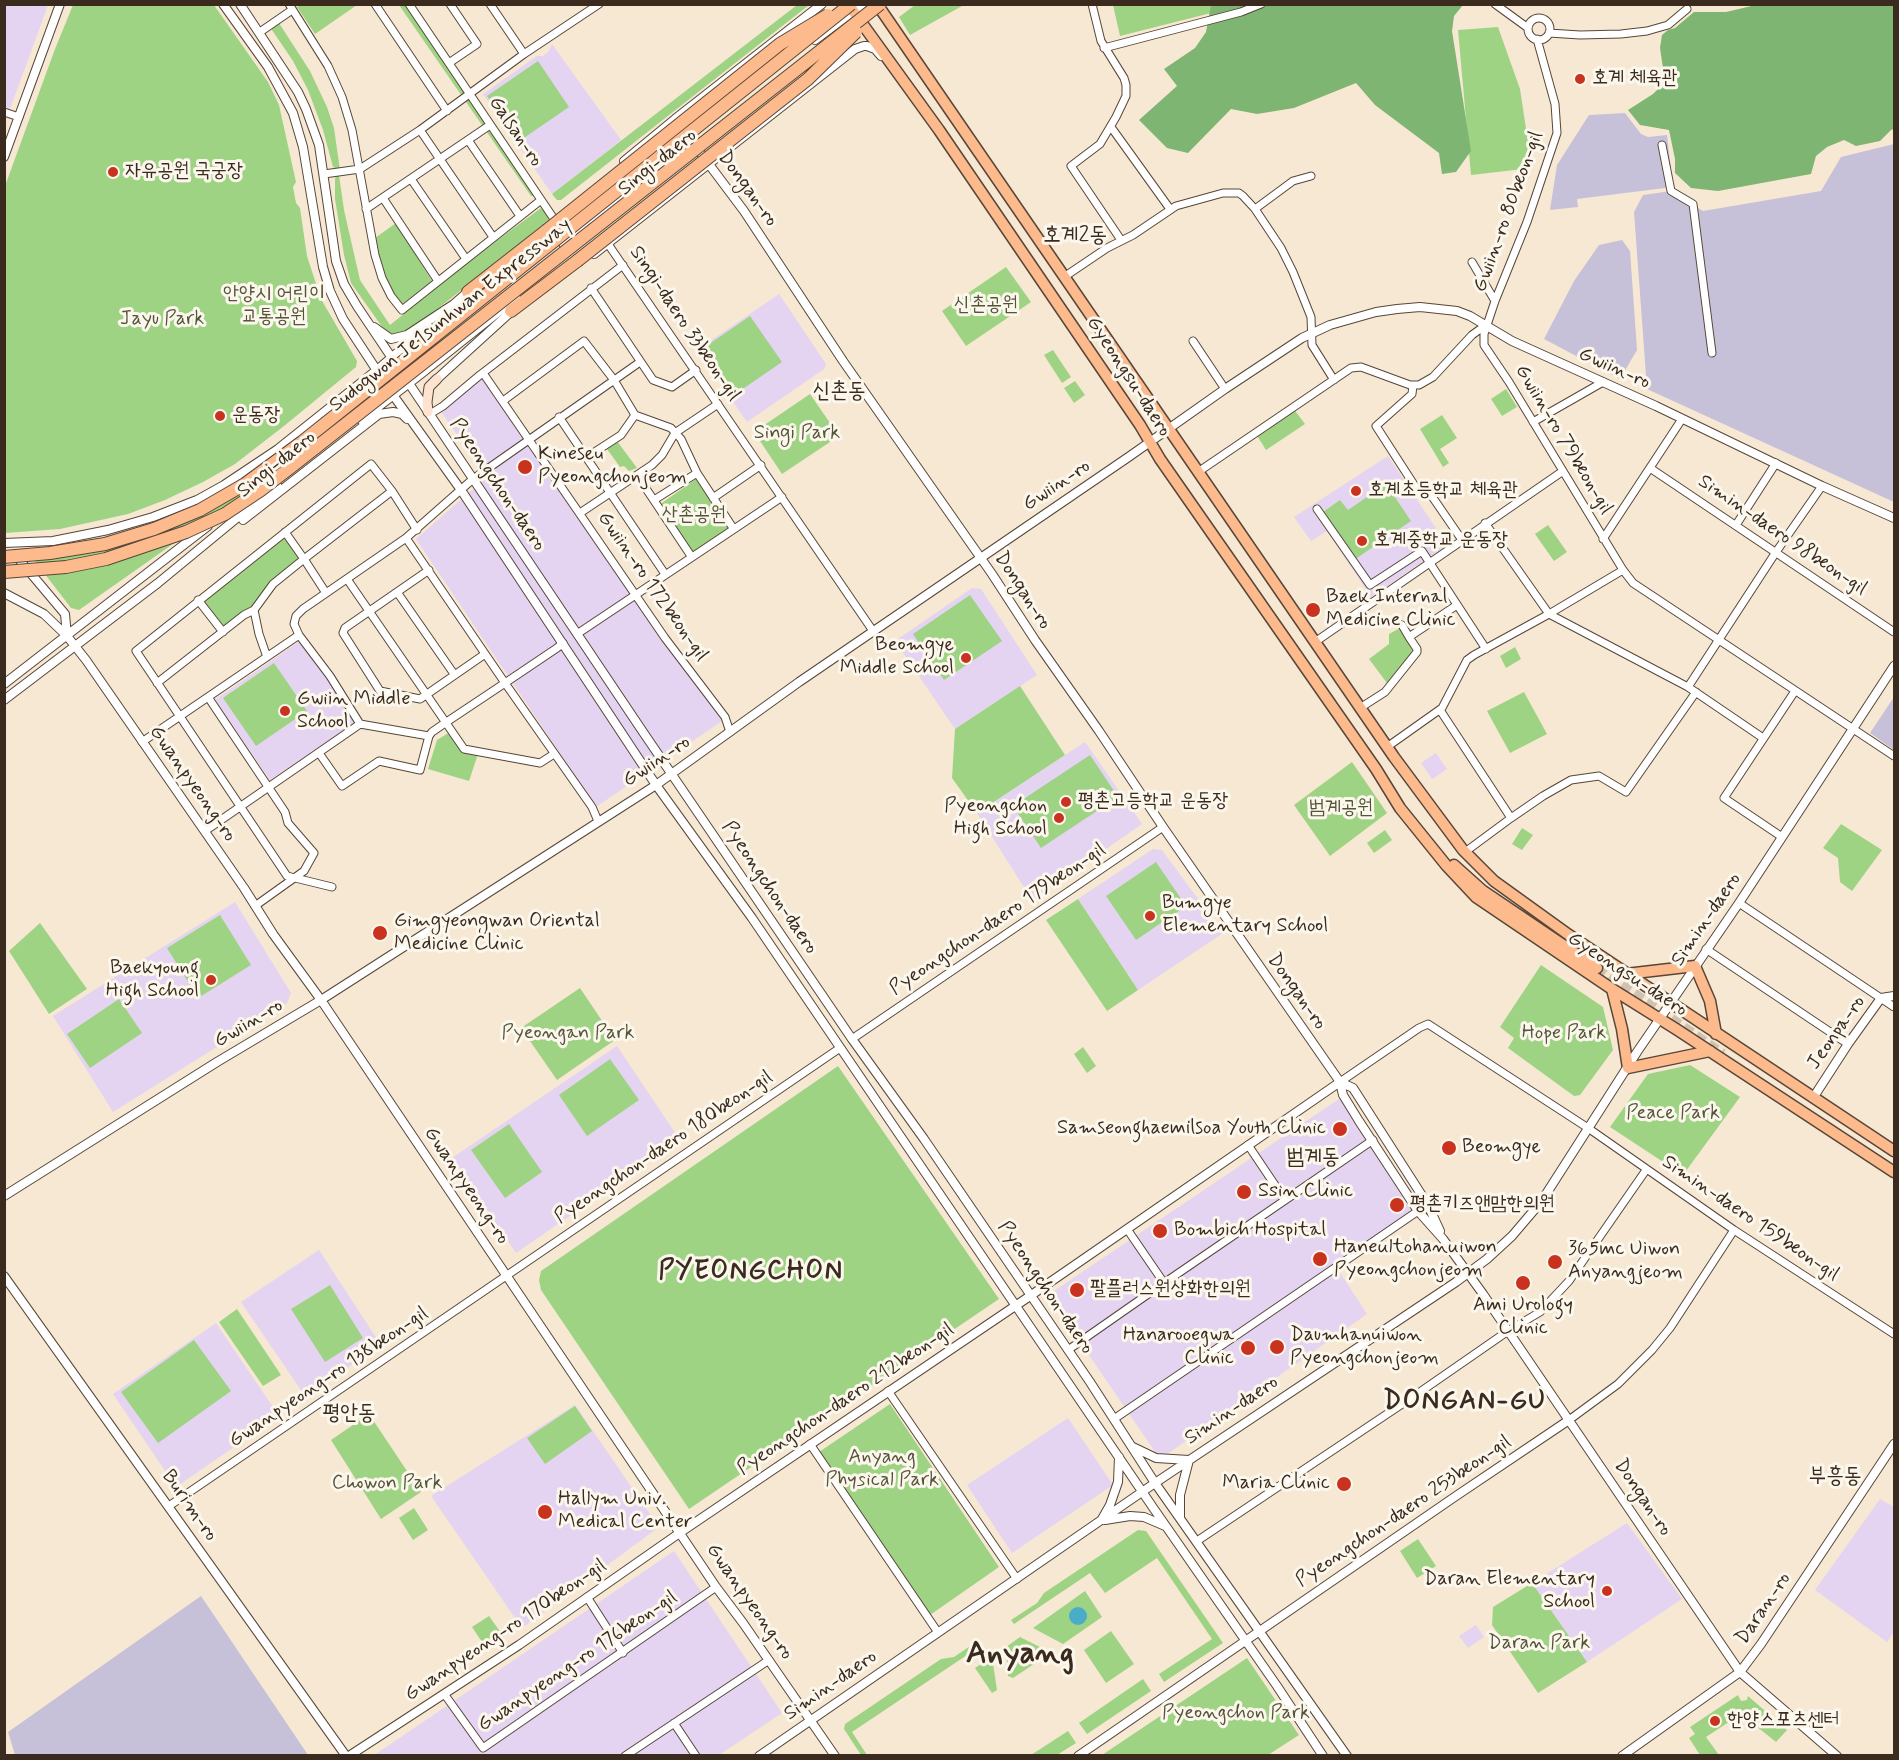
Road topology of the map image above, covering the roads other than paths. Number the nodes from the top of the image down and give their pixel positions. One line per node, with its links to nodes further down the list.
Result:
1 (60, 4): 32 (street)
2 (223, 4): 75 (street, Pyeongchon-daero)
3 (240, 4): 20 (street, Pyeongchon-daero)
4 (375, 4): 30 (street)
5 (409, 4): 26 (street, Galsan-ro)
6 (450, 4): 26 (street)
7 (490, 4): 25 (street)
8 (599, 4): 25 (street)
9 (822, 4): 21 (street)
10 (863, 4): 15 (street, Singi-daero)
11 (1092, 4): 24 (street)
12 (1261, 4): 24 (street)
13 (1495, 4): 19 (street)
14 (880, 5): 18 (street, Singi-daero); 61 (main road, Gyeongsu-daero); 67 (highway, bridge); 143 (highway, Sudogwon Je1sunhwan Expressway, bridge)
15 (849, 6): 18 (main road, Gyeongsu-daero); 28 (street, Singi-daero); 64 (highway, bridge); 136 (highway, Sudogwon Je1sunhwan Expressway, bridge)
16 (290, 7): 20 (street); 44 (street)
17 (1687, 9): 22 (street)
18 (859, 22): 27 (main road, Gyeongsu-daero); 40 (street, Singi-daero)
19 (1527, 28): 22 (street); 23 (street)
20 (260, 32): 45 (street, Pyeongchon-daero)
21 (786, 32): 28 (street); 33 (street)
22 (1549, 33): 23 (street)
23 (1537, 39): 65 (street, Gwiin-ro 80beon-gil)
24 (1104, 48): 35 (street)
25 (524, 54): 29 (street)
26 (448, 63): 29 (street, Galsan-ro)
27 (898, 74): 43 (street); 102 (main road, Gyeongsu-daero)
28 (764, 80): 38 (street, Singi-daero)
29 (470, 94): 30 (street); 34 (street, Galsan-ro)
30 (447, 111): 36 (street)
31 (4, 112): 32 (street)
32 (19, 117): 41 (street)
33 (675, 119): 38 (street, Dongan-ro); 54 (street)
34 (490, 125): 37 (street); 49 (street, Galsan-ro)
35 (1111, 127): 51 (street); 56 (street)
36 (420, 130): 42 (street); 44 (street)
37 (468, 140): 42 (street); 53 (street)
38 (690, 140): 40 (street, Dongan-ro); 79 (street, Singi-daero)
39 (1662, 145): 72 (street)
40 (699, 151): 43 (street, Dongan-ro); 77 (street, Singi-daero)
41 (4, 157)
42 (440, 158): 47 (street); 55 (street)
43 (710, 165): 57 (street); 138 (street, Dongan-ro)
44 (360, 169): 45 (street); 50 (street)
45 (324, 174): 68 (street, Pyeongchon-daero)
46 (1311, 176): 52 (street)
47 (411, 179): 48 (street); 58 (street)
48 (383, 198): 50 (street); 62 (street)
49 (541, 200): 53 (street); 54 (street, Galsan-ro)
50 (366, 209): 62 (street)
51 (1170, 209): 52 (street); 56 (street)
52 (1255, 209): 70 (street)
53 (520, 216): 55 (street)
54 (554, 219): 64 (street)
55 (493, 237): 58 (street)
56 (1120, 240): 61 (street)
57 (608, 244): 60 (street, Singi-daero 33beon-gil); 67 (street)
58 (466, 259): 62 (street)
59 (1472, 261): 65 (street)
60 (623, 265): 63 (street); 76 (street, Singi-daero 33beon-gil)
61 (1064, 277): 98 (main road, Gyeongsu-daero)
62 (438, 281)
63 (591, 288): 74 (street); 78 (street)
64 (468, 292): 66 (street)
65 (1495, 301): 69 (street, Gwiin-ro 80beon-gil)
66 (454, 304): 68 (street); 73 (street)
67 (511, 311): 77 (street); 80 (street)
68 (365, 319): 73 (street, Pyeongchon-daero)
69 (1486, 325): 70 (street, Gwiin-ro); 83 (street, Gwiin-ro); 85 (street); 96 (street, Gwiin-ro 79beon-gil)
70 (1312, 332): 81 (street); 87 (street, Gwiin-ro)
71 (1193, 341): 87 (street)
72 (1712, 353)
73 (392, 358): 75 (street); 79 (street, Pyeongchon-daero)
74 (640, 362): 76 (street); 82 (street)
75 (377, 370): 86 (street, Pyeongchon-daero); 89 (street)
76 (696, 370): 91 (street, Singi-daero 33beon-gil)
77 (422, 373): 84 (street, Singi-daero)
78 (483, 373): 90 (street, Gwiin-ro 172beon-gil); 92 (street)
79 (402, 374): 84 (street, Pyeongchon-daero); 86 (street, Singi-daero)
80 (437, 380): 92 (main road)
81 (1334, 380): 85 (street); 109 (street)
82 (614, 381): 90 (street); 93 (street); 94 (street)
83 (1603, 382): 95 (street, Gwiin-ro); 96 (street)
84 (409, 383): 88 (street, Singi-daero); 92 (street, Pyeongchon-daero)
85 (1413, 385): 132 (street)
86 (387, 386): 88 (street, Pyeongchon-daero); 99 (street, Singi-daero)
87 (1225, 388): 98 (street, Gwiin-ro)
88 (393, 395): 97 (street, Pyeongchon-daero); 103 (street, Singi-daero)
89 (345, 396): 99 (street); 133 (street)
90 (503, 401): 101 (street, Gwiin-ro 172beon-gil)
91 (718, 404): 100 (street); 106 (street, Singi-daero 33beon-gil)
92 (429, 413): 112 (street, Pyeongchon-daero)
93 (636, 415): 100 (street); 104 (street)
94 (559, 417): 101 (street); 104 (street)
95 (1682, 419): 105 (street, Gwiin-ro); 107 (street)
96 (1533, 422): 108 (street, Gwiin-ro 79beon-gil)
97 (415, 426): 114 (street); 115 (street, Pyeongchon-daero)
98 (1168, 429): 102 (street, Gwiin-ro); 109 (main road, Gyeongsu-daero)
99 (330, 430): 103 (street, Singi-daero)
100 (675, 433): 110 (street); 111 (street)
101 (529, 439): 112 (street); 122 (street, Gwiin-ro 172beon-gil)
102 (1150, 441): 138 (street, Gwiin-ro); 199 (main road, Gyeongsu-daero)
103 (311, 451): 114 (street); 136 (street); 146 (street, Singi-daero); 162 (street, Singi-daero)
104 (586, 457): 117 (street)
105 (1776, 463): 113 (street, Gwiin-ro); 125 (street)
106 (760, 465): 118 (street, Singi-daero 33beon-gil); 119 (street)
107 (1650, 468): 125 (street, Simin-daero 98beon-gil); 131 (street)
108 (1563, 471): 124 (street); 131 (street, Gwiin-ro 79beon-gil)
109 (1198, 472): 165 (main road, Gyeongsu-daero)
110 (697, 473): 119 (street); 120 (street)
111 (637, 475): 117 (street); 120 (street)
112 (473, 479): 115 (street); 130 (street, Pyeongchon-daero)
113 (1822, 486): 123 (street, Gwiin-ro); 135 (street)
114 (286, 488): 146 (street)
115 (461, 490): 127 (street); 134 (street, Pyeongchon-daero)
116 (392, 491): 127 (street); 128 (street); 139 (street)
117 (610, 493): 122 (street); 144 (street)
118 (782, 496): 126 (street); 157 (street, Singi-daero 33beon-gil)
119 (713, 498): 126 (street)
120 (654, 500): 137 (street)
121 (1317, 509): 140 (street)
122 (580, 513): 150 (street, Gwiin-ro 172beon-gil)
123 (1894, 518)
124 (1485, 524): 132 (street); 155 (street)
125 (1736, 525): 135 (street, Simin-daero 98beon-gil)
126 (733, 528): 137 (street)
127 (417, 530): 129 (street)
128 (285, 532): 139 (street); 151 (street)
129 (406, 538): 141 (street); 145 (street)
130 (514, 539): 134 (street); 160 (street, Pyeongchon-daero)
131 (1604, 539): 142 (street, Gwiin-ro 79beon-gil)
132 (1462, 540): 140 (street)
133 (4, 543)
134 (499, 549): 166 (street, Pyeongchon-daero)
135 (1776, 552): 159 (street, Simin-daero 98beon-gil); 164 (street)
136 (8, 556): 162 (street, Gwanpyeong-ro)
137 (692, 556): 144 (street)
138 (981, 558): 157 (street, Gwiin-ro); 206 (street, Dongan-ro)
139 (304, 559): 149 (street); 153 (street)
140 (1430, 563): 152 (street); 165 (street)
141 (429, 570): 147 (street); 169 (street)
142 (1623, 570): 155 (street); 164 (street, Gwiin-ro 79beon-gil)
143 (4, 572)
144 (665, 574): 150 (street)
145 (347, 579): 149 (street); 154 (street)
146 (158, 583): 167 (street, Singi-daero)
147 (397, 592): 154 (street); 172 (street)
148 (4, 593): 162 (street, Gwanpyeong-ro)
149 (326, 593): 161 (street)
150 (636, 594): 160 (street); 190 (street, Gwiin-ro 172beon-gil)
151 (198, 600): 158 (street); 173 (street)
152 (1457, 605): 163 (street); 168 (street)
153 (254, 610): 158 (street); 170 (street)
154 (369, 612): 179 (street); 179 (street)
155 (1549, 614): 168 (street); 176 (street)
156 (1402, 625): 163 (street)
157 (873, 631): 190 (street, Gwiin-ro)
158 (224, 632): 173 (street)
159 (1894, 632)
160 (577, 634): 185 (street, Pyeongchon-daero)
161 (299, 635): 170 (street); 187 (street)
162 (67, 636): 167 (street, Gwanpyeong-ro); 175 (street, Singi-daero)
163 (1409, 637): 182 (street)
164 (1718, 640): 176 (street); 177 (street, Gwiin-ro 79beon-gil)
165 (1315, 642): 182 (main road, Gyeongsu-daero)
166 (563, 643): 174 (street); 188 (street, Pyeongchon-daero)
167 (75, 646): 181 (street, Singi-daero); 193 (street, Gwanpyeong-ro)
168 (1486, 649): 183 (street)
169 (485, 654): 172 (street); 174 (street)
170 (267, 657): 180 (street)
171 (1894, 666): 189 (street, Simin-daero)
172 (454, 674): 179 (street)
173 (157, 683): 184 (street)
174 (505, 683): 186 (street); 196 (street)
175 (4, 684)
176 (1688, 687): 178 (street)
177 (1795, 691): 189 (street, Gwiin-ro 79beon-gil); 192 (street)
178 (1695, 692): 192 (street); 204 (street)
179 (426, 695): 186 (street)
180 (208, 697): 184 (street); 202 (street)
181 (4, 700)
182 (1360, 708): 194 (main road, Gyeongsu-daero)
183 (1440, 710): 194 (street); 204 (street)
184 (179, 716): 193 (street); 203 (street)
185 (633, 718): 188 (street); 200 (street, Pyeongchon-daero)
186 (445, 723): 191 (street); 196 (street)
187 (360, 724): 191 (street); 195 (street)
188 (619, 729): 201 (street, Pyeongchon-daero)
189 (1852, 729): 197 (street, Gwiin-ro 79beon-gil); 208 (street, Simin-daero)
190 (730, 732): 200 (street, Gwiin-ro)
191 (429, 736): 195 (street)
192 (1763, 738): 208 (street)
193 (142, 741): 207 (street, Gwanpyeong-ro)
194 (1387, 747): 198 (main road, Gyeongsu-daero)
195 (319, 753): 202 (street)
196 (554, 754): 205 (street)
197 (1894, 756)
198 (1394, 757): 199 (main road, Gyeongsu-daero); 209 (main road, Gyeongsu-daero)
199 (1376, 769): 217 (main road, Gyeongsu-daero)
200 (672, 773): 201 (street, Gwiin-ro); 225 (street, Pyeongchon-daero)
201 (656, 785): 205 (street, Gwiin-ro); 227 (street, Pyeongchon-daero)
202 (268, 788): 203 (street); 210 (street)
203 (241, 807): 207 (street); 210 (street)
204 (1511, 818): 209 (street)
205 (598, 821): 220 (street, Gwiin-ro)
206 (1163, 827): 225 (street, Pyeongchon-daero 179beon-gil); 230 (street, Dongan-ro)
207 (205, 831): 213 (street, Gwanpyeong-ro)
208 (1782, 837): 212 (street, Simin-daero)
209 (1465, 852): 216 (main road, Gyeongsu-daero)
210 (296, 878): 211 (street); 213 (street)
211 (332, 887)
212 (1739, 903): 214 (street, Simin-daero); 219 (street)
213 (255, 906): 220 (street, Gwanpyeong-ro)
214 (1706, 949): 215 (street, Simin-daero); 226 (street)
215 (1695, 966): 216 (main road); 221 (street, Simin-daero); 224 (main road)
216 (1626, 974): 221 (main road, Gyeongsu-daero)
217 (1612, 989): 223 (main road, Gyeongsu-daero); 229 (main road)
218 (1894, 996): 219 (street, Jeonpa-ro)
219 (1881, 998): 222 (street); 226 (street, Jeonpa-ro)
220 (321, 1000): 238 (street, Gwiin-ro); 246 (street, Gwanpyeong-ro)
221 (1671, 1004): 223 (street, Simin-daero); 224 (main road, Gyeongsu-daero)
222 (1894, 1007)
223 (1660, 1019): 228 (main road, Gyeongsu-daero); 229 (street, Simin-daero)
224 (1716, 1034): 231 (main road, Gyeongsu-daero)
225 (852, 1039): 248 (street, Pyeongchon-daero)
226 (1848, 1044): 231 (street, Jeonpa-ro)
227 (840, 1048): 246 (street, Pyeongchon-daero 180beon-gil); 249 (street, Pyeongchon-daero)
228 (1710, 1051): 229 (main road); 237 (main road, Gyeongsu-daero)
229 (1628, 1068): 232 (street, Simin-daero)
230 (1340, 1082): 232 (street, Simin-daero 159beon-gil); 233 (street, Dongan-ro); 234 (street, Pyeongchon-daero 212beon-gil); 243 (street, Dongan-ro)
231 (1813, 1098): 235 (main road, Gyeongsu-daero)
232 (1588, 1128): 236 (street, Simin-daero 159beon-gil); 244 (street, Simin-daero)
233 (1373, 1140): 239 (street); 240 (street, Dongan-ro)
234 (1248, 1145): 239 (street); 241 (street, Pyeongchon-daero 212beon-gil)
235 (1894, 1153): 237 (main road, Gyeongsu-daero)
236 (1646, 1170): 242 (street, Simin-daero 159beon-gil); 250 (street)
237 (1894, 1170)
238 (4, 1196)
239 (1285, 1200): 247 (street)
240 (1418, 1211): 243 (street, Dongan-ro); 254 (street)
241 (1126, 1229): 247 (street); 248 (street, Pyeongchon-daero 212beon-gil)
242 (1734, 1230): 251 (street, Simin-daero 159beon-gil); 255 (street)
243 (1443, 1239): 244 (street, Dongan-ro)
244 (1467, 1274): 250 (street, Dongan-ro); 260 (street, Simin-daero)
245 (4, 1276): 263 (street, Burim-ro)
246 (507, 1276): 263 (street, Gwanpyeong-ro 138beon-gil); 267 (street, Gwanpyeong-ro)
247 (1164, 1283): 252 (street)
248 (1030, 1296): 249 (street, Pyeongchon-daero 212beon-gil); 252 (street, Pyeongchon-daero)
249 (1016, 1305): 253 (street, Pyeongchon-daero 212beon-gil); 259 (street, Pyeongchon-daero)
250 (1508, 1331): 255 (street, Dongan-ro); 268 (street)
251 (1894, 1334)
252 (1068, 1350): 254 (street, Pyeongchon-daero)
253 (888, 1391): 256 (street, Pyeongchon-daero 212beon-gil); 269 (street)
254 (1114, 1419): 258 (street, Pyeongchon-daero)
255 (1569, 1420): 273 (street, Pyeongchon-daero 253beon-gil); 277 (street, Dongan-ro)
256 (810, 1444): 267 (street, Pyeongchon-daero 212beon-gil); 272 (street)
257 (1894, 1444): 277 (street, Daran-ro)
258 (1132, 1447): 260 (street); 261 (street, Pyeongchon-daero)
259 (1119, 1456): 262 (street, Pyeongchon-daero); 265 (street)
260 (1189, 1460): 261 (street, Simin-daero); 264 (street)
261 (1155, 1483): 262 (street, Simin-daero); 264 (street, Pyeongchon-daero)
262 (1143, 1492): 265 (street, Simin-daero); 266 (street, Pyeongchon-daero)
263 (169, 1506): 282 (street, Burim-ro)
264 (1181, 1518): 268 (street, Pyeongchon-daero)
265 (1102, 1520): 266 (street); 269 (street, Simin-daero)
266 (1167, 1528): 274 (street, Pyeongchon-daero)
267 (681, 1532): 270 (street, Gwanpyeong-ro); 271 (street, Gwanpyeong-ro 170beon-gil)
268 (1197, 1541): 273 (street, Pyeongchon-daero)
269 (1017, 1579): 272 (street, Simin-daero)
270 (716, 1587): 275 (street, Gwanpyeong-ro 176beon-gil); 276 (street, Gwanpyeong-ro)
271 (587, 1597): 275 (street); 278 (street, Gwanpyeong-ro 170beon-gil)
272 (938, 1631): 279 (street, Simin-daero)
273 (1259, 1632): 274 (street, Pyeongchon-daero 253beon-gil); 290 (street, Pyeongchon-daero)
274 (1245, 1641): 288 (street, Pyeongchon-daero 253beon-gil); 289 (street, Pyeongchon-daero)
275 (623, 1653): 281 (street, Gwanpyeong-ro 176beon-gil)
276 (769, 1660): 279 (street, Gwanpyeong-ro); 280 (street)
277 (1740, 1672): 291 (street, Daran-ro); 292 (street, Dongan-ro)
278 (445, 1695): 281 (street, Gwanpyeong-ro 176beon-gil); 282 (street, Gwanpyeong-ro 170beon-gil)
279 (810, 1721): 286 (street, Simin-daero); 287 (street, Gwanpyeong-ro)
280 (674, 1723): 284 (street); 285 (street)
281 (483, 1749): 283 (street)
282 (348, 1755)
283 (488, 1755)
284 (625, 1755)
285 (696, 1755)
286 (759, 1755)
287 (835, 1755)
288 (1078, 1755)
289 (1323, 1755)
290 (1347, 1755)
291 (1622, 1755)
292 (1837, 1755)

